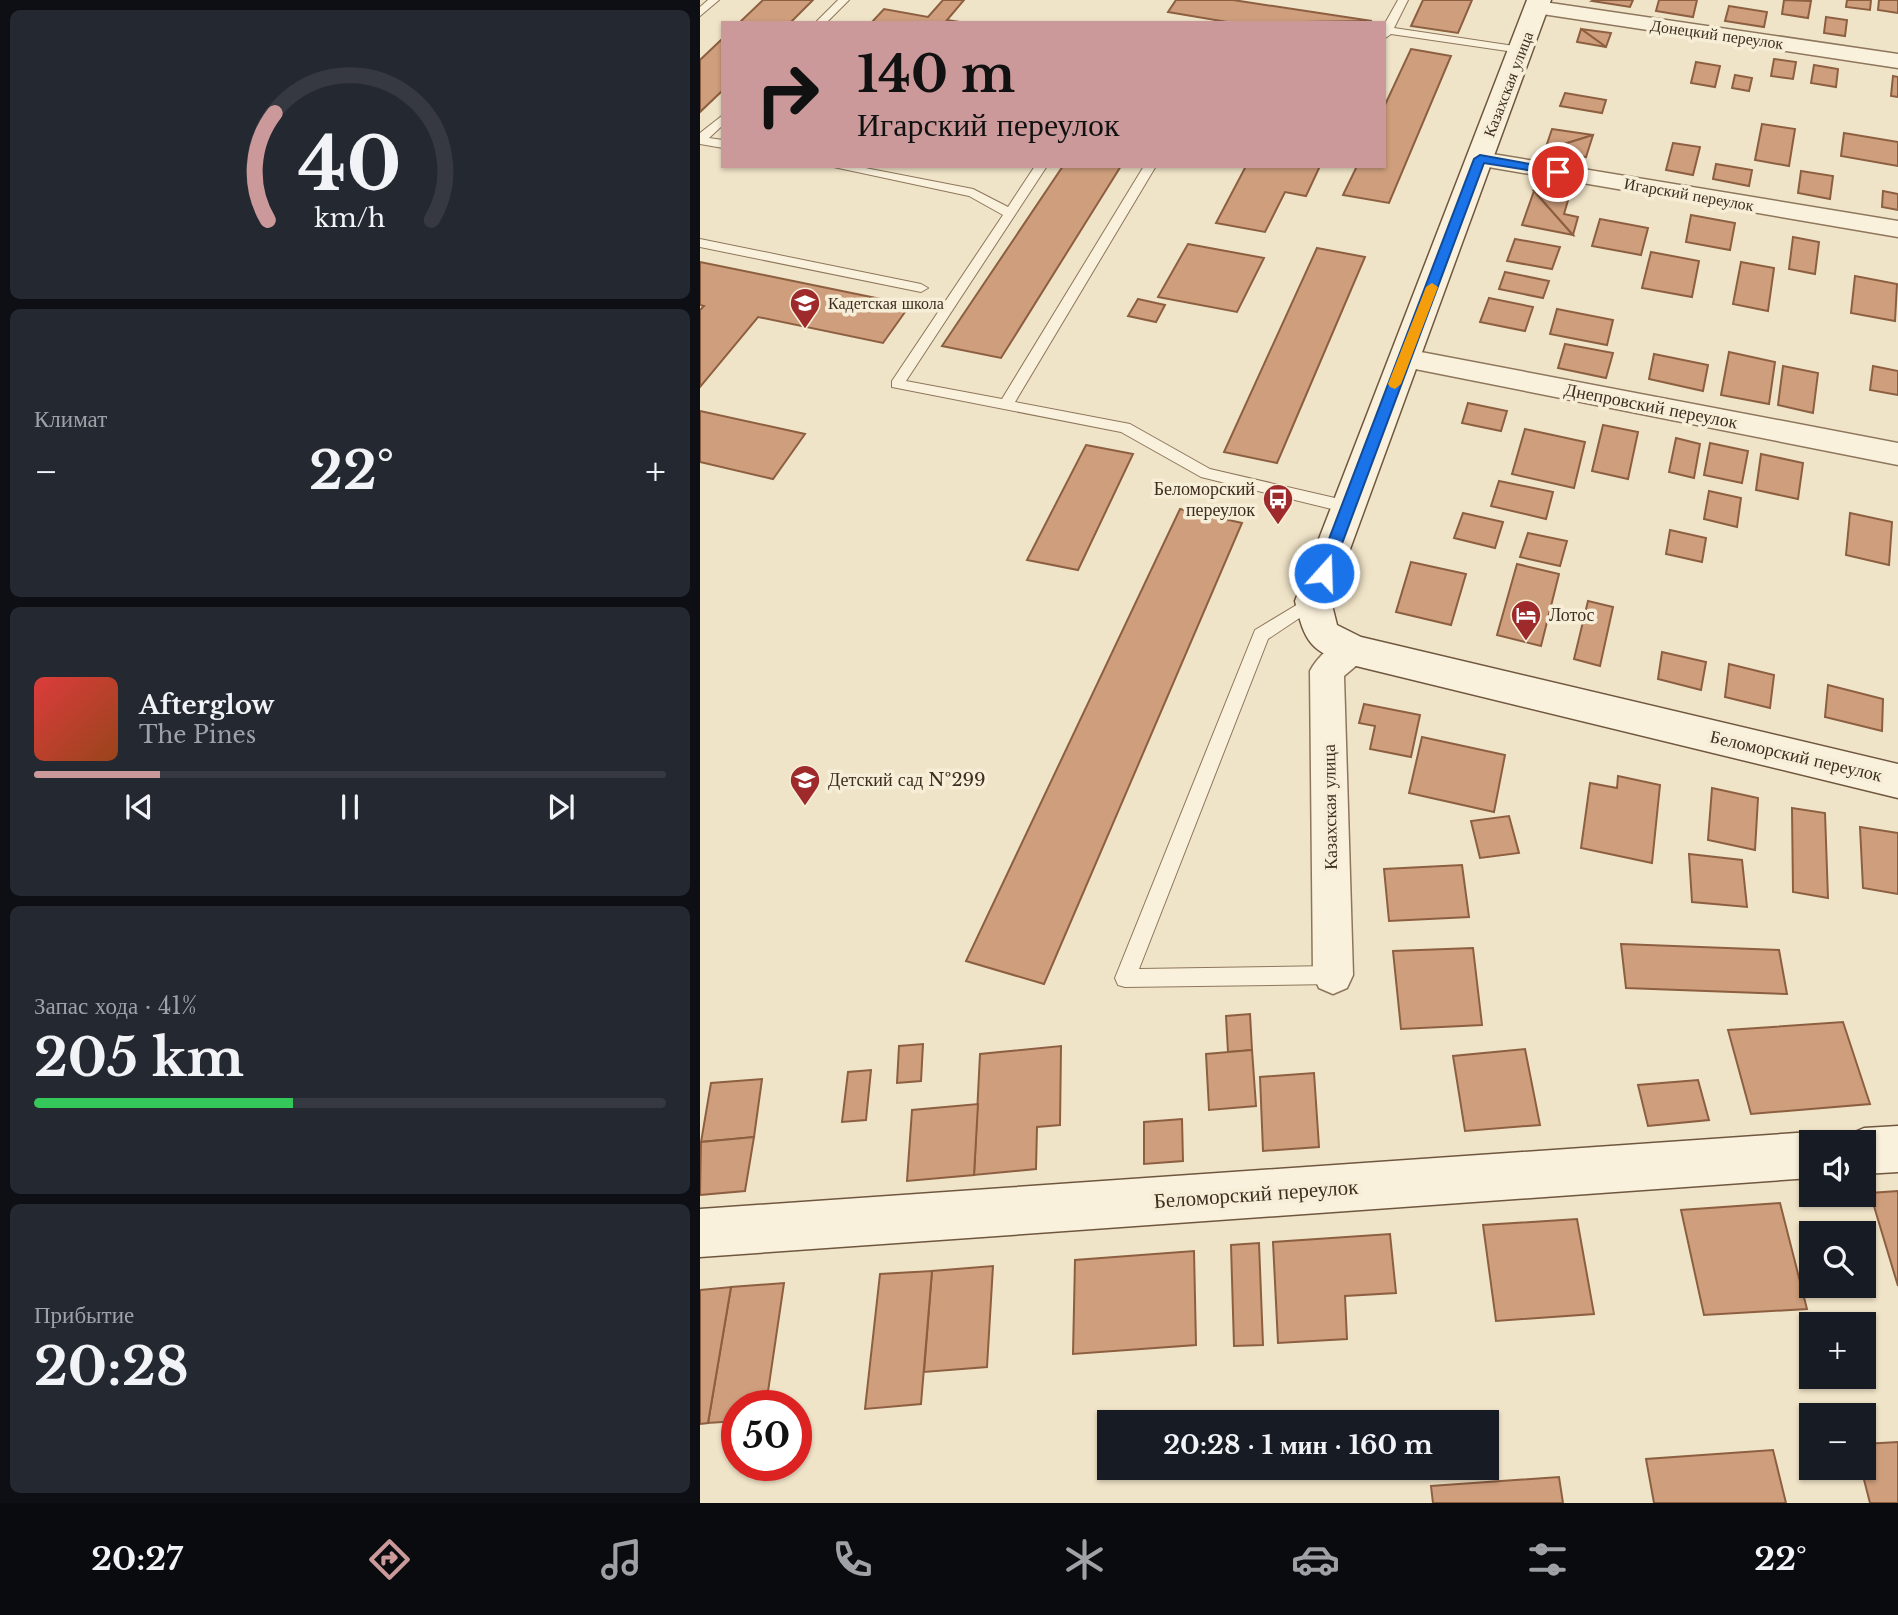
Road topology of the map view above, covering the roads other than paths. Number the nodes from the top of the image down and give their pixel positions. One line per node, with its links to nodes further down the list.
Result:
1 (714, 0): 5 (lane)
2 (844, 0): 6 (lane)
3 (1403, 0): 7 (lane)
4 (1538, 4): 8 (main road, Казахская улица); 9 (street, Донецкий переулок)
5 (700, 13)
6 (822, 21)
7 (1386, 33): 8 (lane)
8 (1521, 50): 14 (main road, Казахская улица)
9 (1898, 61)
10 (721, 120): 11 (lane)
11 (700, 140)
12 (700, 140): 13 (lane)
13 (721, 144)
14 (1480, 159): 19 (street, Игарский переулок); 22 (main road, Казахская улица)
15 (845, 168): 18 (lane)
16 (1040, 168): 18 (lane)
17 (1149, 168): 23 (lane)
18 (1009, 213): 23 (lane)
19 (1898, 229)
20 (700, 243): 21 (lane)
21 (920, 288)
22 (1405, 358): 24 (street, Днепровский переулок); 25 (main road, Казахская улица)
23 (1006, 404): 25 (lane)
24 (1898, 454)
25 (1348, 507): 26 (main road, Казахская улица)
26 (1313, 601): 27 (main road, Беломорский переулок); 29 (lane)
27 (1352, 650): 28 (main road, Беломорский переулок); 29 (street, Казахская улица)
28 (1898, 781)
29 (1333, 975)
30 (1898, 1149): 31 (main road)
31 (1876, 1151)
32 (1799, 1156): 33 (main road, Беломорский переулок)
33 (700, 1233)

